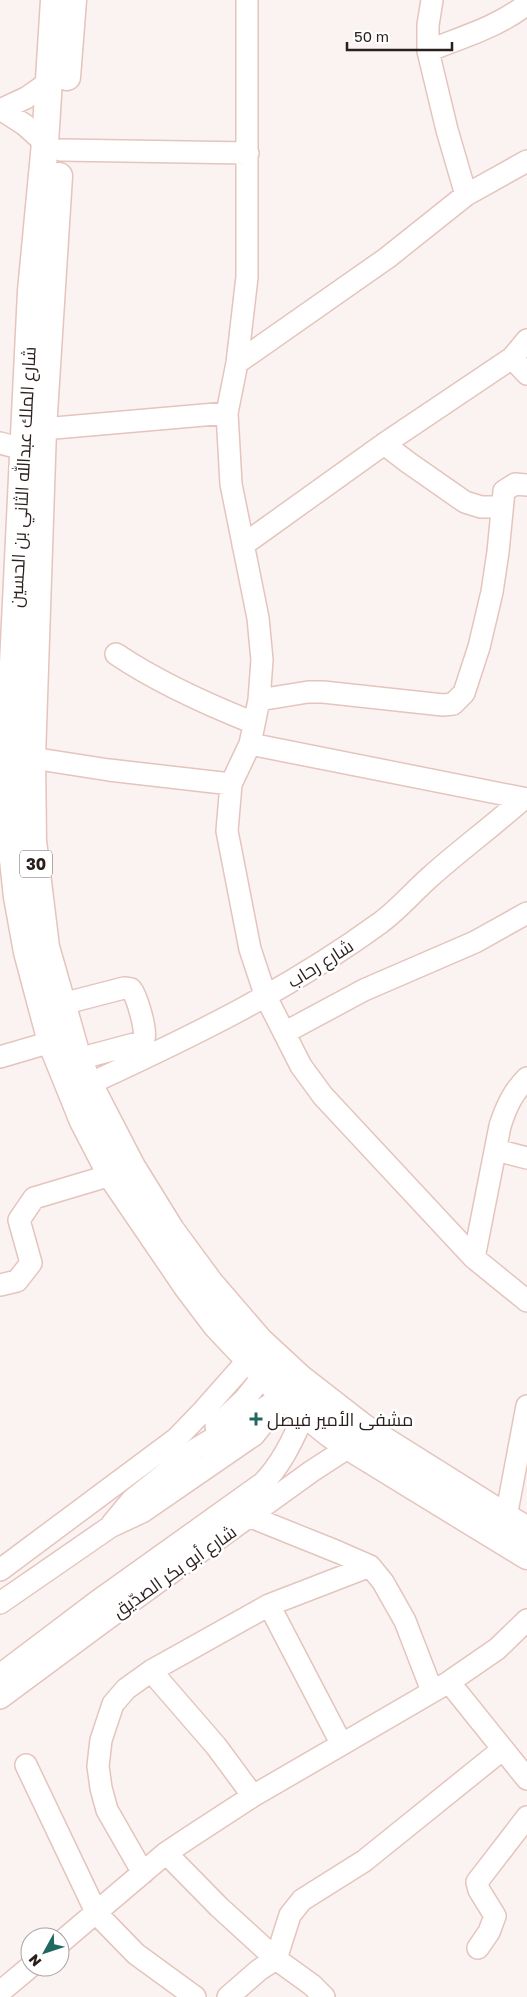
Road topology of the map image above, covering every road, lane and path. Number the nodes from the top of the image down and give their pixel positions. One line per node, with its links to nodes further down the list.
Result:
1 (54, 0): 7 (main road, شارع الملك عبدالله الثاني بن الحسين / 30)
2 (73, 0): 9 (main road, شارع الملك عبدالله الثاني بن الحسين / 30)
3 (247, 0): 10 (street)
4 (432, 0): 6 (street)
5 (527, 4): 6 (street)
6 (428, 51): 12 (street)
7 (49, 82): 8 (street); 9 (main road, شارع الملك عبدالله الثاني بن الحسين / 30)
8 (1, 110): 9 (street)
9 (53, 146): 10 (street); 13 (main road, شارع الملك عبدالله الثاني بن الحسين / 30)
10 (248, 153): 16 (street)
11 (527, 161): 12 (street)
12 (466, 195): 16 (street)
13 (41, 291): 19 (main road, شارع الملك عبدالله الثاني بن الحسين / 30); 21 (main road, شارع الملك عبدالله الثاني بن الحسين / 30)
14 (527, 340): 15 (street)
15 (512, 358): 17 (street); 20 (street)
16 (237, 363): 18 (street)
17 (527, 374)
18 (227, 413): 19 (street); 24 (street)
19 (43, 429): 26 (main road, شارع الملك عبدالله الثاني بن الحسين / 30)
20 (384, 444): 23 (street); 24 (street)
21 (11, 446): 26 (main road, شارع الملك عبدالله الثاني بن الحسين / 30)
22 (527, 485): 23 (street)
23 (501, 507): 27 (street)
24 (243, 545): 27 (street)
25 (116, 654): 28 (street)
26 (24, 670): 30 (main road, شارع الملك عبدالله الثاني بن الحسين / 30); 37 (main road, شارع الملك عبدالله الثاني بن الحسين / 30)
27 (260, 700): 28 (street)
28 (254, 723): 29 (street)
29 (250, 744): 31 (street); 32 (street)
30 (32, 758): 31 (street); 35 (main road, شارع الملك عبدالله الثاني بن الحسين / 30)
31 (232, 784): 34 (street)
32 (525, 799): 34 (street, شارع رحاب)
33 (527, 913): 36 (street)
34 (266, 997): 36 (street); 41 (street, شارع رحاب)
35 (62, 1004): 39 (main road, شارع الملك عبدالله الثاني بن الحسين / 30); 39 (street)
36 (284, 1033): 45 (street)
37 (51, 1042): 38 (street); 44 (main road, شارع الملك عبدالله الثاني بن الحسين / 30)
38 (0, 1057)
39 (78, 1059): 41 (main road, شارع الملك عبدالله الثاني بن الحسين / 30)
40 (527, 1078): 42 (street)
41 (89, 1084): 49 (main road, شارع الملك عبدالله الثاني بن الحسين / 30)
42 (496, 1150): 43 (street); 45 (street)
43 (527, 1158)
44 (111, 1175): 46 (street); 48 (main road, شارع الملك عبدالله الثاني بن الحسين / 30)
45 (474, 1258): 47 (street)
46 (0, 1285)
47 (526, 1295)
48 (256, 1367): 49 (main road, شارع الملك عبدالله الثاني بن الحسين / 30); 55 (street); 61 (street)
49 (292, 1388): 51 (main road, شارع الملك عبدالله الثاني بن الحسين / 30); 52 (street); 55 (street); 57 (main road, شارع الملك عبدالله الثاني بن الحسين / 30)
50 (527, 1406): 57 (street)
51 (304, 1415): 53 (street, شارع أبو بكر الصدّيق); 54 (main road, شارع الملك عبدالله الثاني بن الحسين / 30)
52 (254, 1435): 53 (street); 58 (street)
53 (292, 1440): 66 (street, شارع أبو بكر الصدّيق)
54 (349, 1447): 56 (street, شارع أبو بكر الصدّيق); 59 (main road, شارع الملك عبدالله الثاني بن الحسين / 30)
55 (196, 1449): 58 (street)
56 (251, 1517): 60 (street); 68 (street, شارع أبو بكر الصدّيق)
57 (516, 1524)
58 (110, 1527): 62 (street)
59 (527, 1556)
60 (370, 1566): 63 (street); 67 (street)
61 (0, 1570)
62 (0, 1603)
63 (269, 1605): 65 (street); 69 (street)
64 (522, 1634): 67 (street)
65 (151, 1671): 73 (street); 76 (street)
66 (0, 1675)
67 (441, 1687): 69 (street); 70 (street)
68 (0, 1698)
69 (341, 1743): 73 (street)
70 (503, 1749): 72 (street); 80 (street)
71 (26, 1765): 77 (street)
72 (527, 1778)
73 (253, 1796): 75 (street)
74 (527, 1817): 79 (street)
75 (166, 1853): 76 (street); 80 (street)
76 (143, 1873): 77 (street)
77 (97, 1914): 78 (street); 82 (street)
78 (70, 1935)
79 (478, 1948)
80 (276, 1959): 85 (street); 86 (street)
81 (20, 1975): 83 (street)
82 (172, 1991): 84 (street)
83 (0, 1992)
84 (195, 1997)
85 (228, 1997)
86 (324, 1997)

